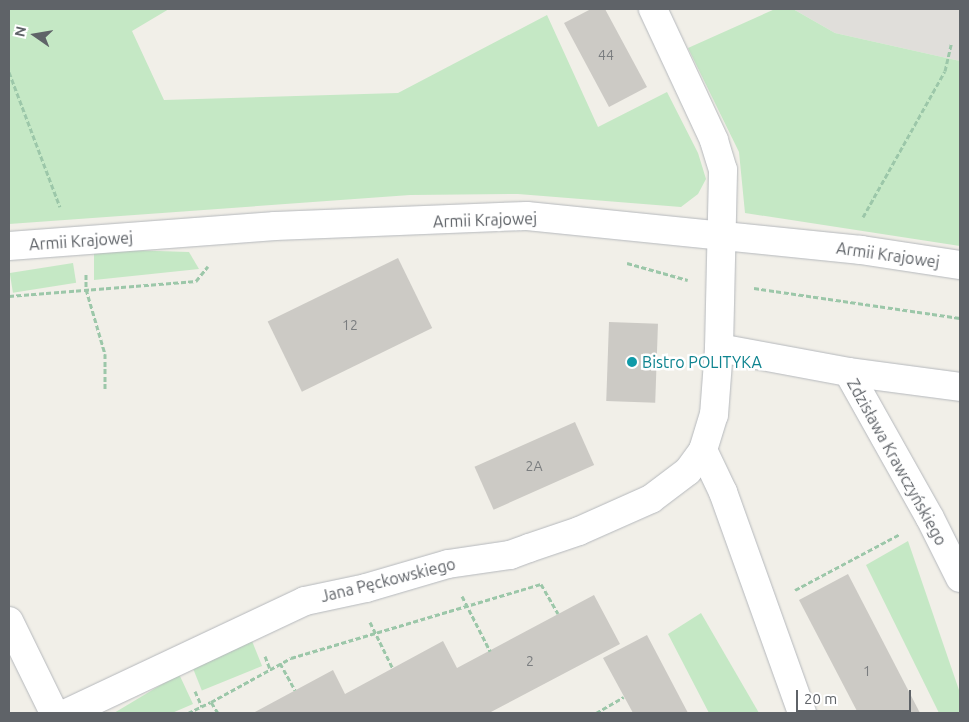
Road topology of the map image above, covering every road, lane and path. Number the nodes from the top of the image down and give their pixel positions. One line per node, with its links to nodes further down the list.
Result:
1 (653, 9): 5 (street, Jana Pęckowskiego)
2 (951, 44): 7 (path)
3 (9, 72): 4 (path)
4 (62, 212)
5 (721, 235): 6 (street, Armii Krajowej); 7 (street, Armii Krajowej); 11 (street, Jana Pęckowskiego)
6 (9, 246)
7 (862, 250): 10 (street, Armii Krajowej)
8 (619, 260): 11 (path)
9 (211, 262): 12 (path)
10 (960, 265)
11 (719, 283): 14 (path); 15 (street, Jana Pęckowskiego)
12 (86, 289): 13 (path); 18 (path)
13 (9, 296)
14 (960, 318)
15 (720, 348): 16 (street, Zdzisława Krawczyńskiego); 19 (street, Jana Pęckowskiego)
16 (848, 372): 17 (street, Zdzisława Krawczyńskiego); 21 (street, Zdzisława Krawczyńskiego)
17 (960, 387)
18 (105, 389)
19 (703, 450): 23 (street); 34 (street, Jana Pęckowskiego)
20 (902, 532): 23 (path)
21 (960, 578)
22 (466, 606): 24 (path); 26 (path); 27 (path)
23 (762, 608): 38 (street)
24 (558, 614)
25 (9, 621): 33 (street)
26 (374, 633): 28 (path); 29 (path)
27 (490, 651)
28 (280, 663): 30 (path); 32 (path)
29 (393, 668)
30 (295, 690)
31 (624, 697): 37 (path)
32 (211, 702): 35 (path); 36 (path)
33 (54, 713)
34 (67, 713)
35 (188, 713)
36 (218, 713)
37 (596, 713)
38 (802, 713)

